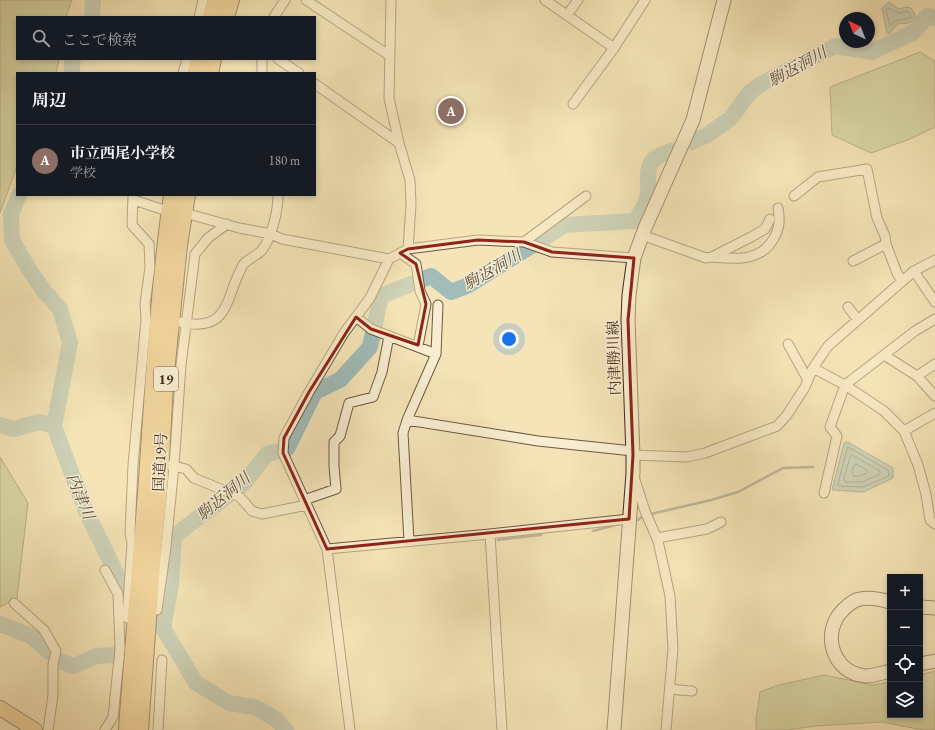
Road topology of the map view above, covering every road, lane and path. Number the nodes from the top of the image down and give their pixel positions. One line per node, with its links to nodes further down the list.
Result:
1 (203, 0): 12 (street)
2 (216, 0): 13 (highway)
3 (231, 0): 14 (highway)
4 (285, 0): 15 (street)
5 (306, 0): 17 (street)
6 (391, 0): 17 (street)
7 (545, 0): 11 (street)
8 (578, 0): 11 (street)
9 (645, 0): 16 (street)
10 (724, 0): 42 (main road, 内津勝川線)
11 (567, 15): 16 (street)
12 (199, 16)
13 (211, 16)
14 (226, 16)
15 (275, 16)
16 (614, 48): 29 (street)
17 (390, 56): 30 (street)
18 (187, 60): 23 (street)
19 (199, 60): 24 (highway)
20 (213, 60): 25 (highway)
21 (262, 60): 26 (street)
22 (279, 60): 27 (street)
23 (184, 72)
24 (196, 72)
25 (210, 72)
26 (262, 72)
27 (297, 72)
28 (316, 85): 30 (street)
29 (573, 104)
30 (399, 142): 45 (street)
31 (172, 196): 38 (highway, 国道19号 / 19)
32 (186, 196): 38 (highway, 国道19号 / 19)
33 (278, 196): 41 (street)
34 (586, 196): 43 (street)
35 (794, 196): 44 (street)
36 (134, 198): 38 (street); 93 (street)
37 (778, 208): 46 (street)
38 (177, 212): 40 (street); 87 (highway, 国道19号 / 19)
39 (770, 219): 46 (street)
40 (227, 224): 41 (street); 59 (street)
41 (271, 234): 48 (street); 59 (street)
42 (642, 235): 46 (street); 47 (main road, 内津勝川線)
43 (524, 242): 45 (street); 47 (street)
44 (886, 244): 50 (street); 52 (street)
45 (404, 251): 48 (street); 62 (street)
46 (712, 257)
47 (634, 258): 74 (main road, 内津勝川線)
48 (389, 259): 56 (street)
49 (935, 260): 51 (street)
50 (853, 261)
51 (914, 271): 52 (street); 53 (street)
52 (902, 281): 58 (street)
53 (935, 302)
54 (438, 305): 63 (street)
55 (848, 307): 58 (street)
56 (356, 317): 60 (street); 79 (street)
57 (935, 319): 64 (street)
58 (858, 320): 66 (street)
59 (184, 322): 75 (street)
60 (389, 336): 62 (street); 79 (street)
61 (788, 344): 68 (street)
62 (418, 346): 63 (street)
63 (436, 354): 72 (street)
64 (884, 355): 67 (street); 69 (street)
65 (935, 364): 67 (street)
66 (813, 368): 68 (street); 69 (street)
67 (918, 376): 70 (street)
68 (808, 380): 74 (street)
69 (845, 385): 73 (street); 77 (street)
70 (935, 396)
71 (935, 413): 73 (street)
72 (407, 420): 74 (street); 85 (street)
73 (904, 431): 78 (street)
74 (633, 453): 76 (main road, 内津勝川線)
75 (172, 466): 79 (street); 101 (street)
76 (633, 473): 80 (main road, 内津勝川線); 84 (street)
77 (824, 493)
78 (931, 494): 82 (street)
79 (306, 503): 86 (street)
80 (629, 519): 83 (street); 110 (main road, 内津勝川線)
81 (721, 522): 84 (street)
82 (935, 524)
83 (490, 534): 85 (street); 109 (street)
84 (657, 538): 98 (street)
85 (409, 541): 86 (street)
86 (327, 549): 108 (street)
87 (146, 562): 93 (highway, 国道19号 / 19); 106 (highway, 国道19号 / 19)
88 (105, 570): 104 (street)
89 (887, 601): 97 (main road)
90 (14, 603): 103 (street)
91 (923, 607): 92 (main road)
92 (935, 608)
93 (131, 621): 105 (highway, 国道19号 / 19)
94 (162, 660): 107 (street)
95 (935, 661): 96 (main road)
96 (923, 663)
97 (887, 672)
98 (670, 688): 99 (street); 111 (street)
99 (692, 691)
100 (0, 708): 102 (main road)
101 (148, 713)
102 (35, 730)
103 (48, 730)
104 (105, 730)
105 (127, 730)
106 (140, 730)
107 (158, 730)
108 (350, 730)
109 (502, 730)
110 (614, 730)
111 (666, 730)

